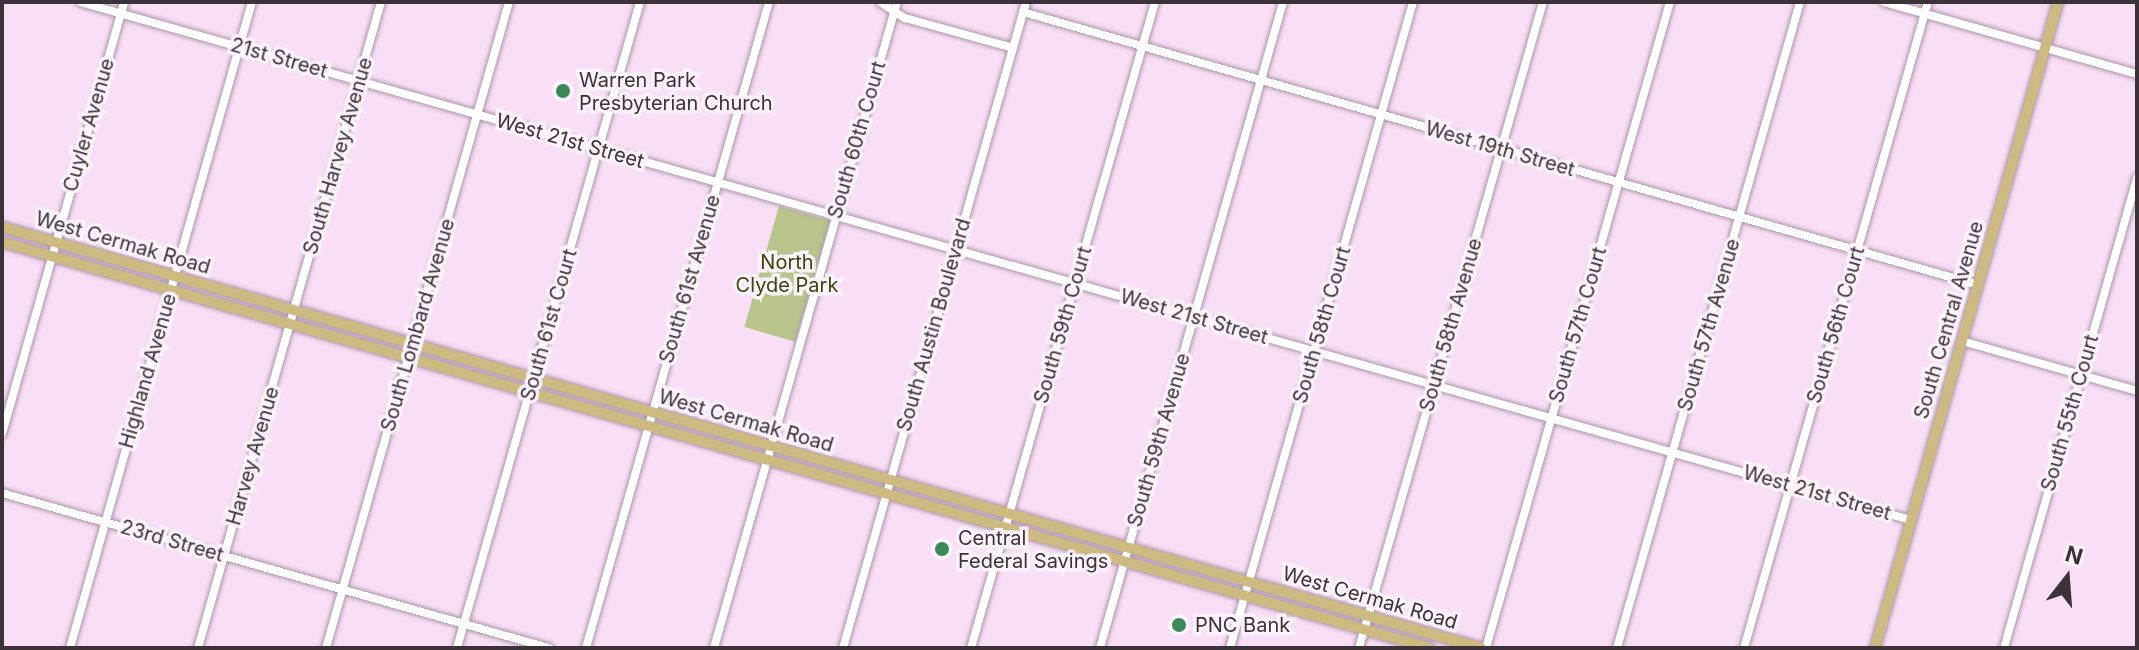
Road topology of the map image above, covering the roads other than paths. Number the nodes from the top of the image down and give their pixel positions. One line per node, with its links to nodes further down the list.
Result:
1 (80, 2): 20 (street, 21st Street)
2 (124, 2): 20 (street, Cuyler Avenue)
3 (252, 2): 23 (street, Highland Avenue)
4 (381, 2): 28 (street, South Harvey Avenue)
5 (509, 2): 29 (street, South Lombard Avenue)
6 (640, 2): 31 (street, South 61st Court)
7 (769, 2): 34 (street, South 61st Avenue)
8 (880, 2): 18 (street)
9 (1155, 2): 22 (street, South 59th Court)
10 (1283, 2): 27 (street, South 59th Avenue)
11 (1413, 2): 30 (street, South 58th Court)
12 (1543, 2): 32 (street, South 58th Avenue)
13 (1670, 2): 35 (street, South 57th Court)
14 (1800, 2): 37 (street, South 57th Avenue)
15 (1884, 2): 21 (street)
16 (1928, 2): 21 (street, South 56th Court)
17 (2058, 2): 25 (main road, South Central Avenue)
18 (896, 5): 24 (street); 36 (street, South 60th Court)
19 (1024, 7): 22 (street, West 19th Street); 24 (street, South Austin Boulevard)
20 (121, 14): 23 (street, 21st Street); 40 (street, Cuyler Avenue)
21 (1924, 14): 25 (street); 42 (street, South 56th Court)
22 (1142, 46): 27 (street, West 19th Street); 45 (street, South 59th Court)
23 (239, 47): 28 (street, 21st Street); 44 (street, Highland Avenue)
24 (1013, 48): 41 (street, South Austin Boulevard)
25 (2045, 48): 26 (street); 46 (main road, South Central Avenue)
26 (2137, 74)
27 (1261, 80): 30 (street, West 19th Street); 49 (street, South 59th Avenue)
28 (359, 81): 29 (street, 21st Street); 48 (street, South Harvey Avenue)
29 (477, 115): 31 (street, West 21st Street); 52 (street, South Lombard Avenue)
30 (1381, 115): 32 (street, West 19th Street); 53 (street, South 58th Court)
31 (598, 149): 34 (street, West 21st Street); 56 (street, South 61st Court)
32 (1501, 149): 35 (street, West 19th Street); 57 (street, South 58th Avenue)
33 (2137, 177): 55 (street, South 55th Court)
34 (717, 182): 36 (street, West 21st Street); 60 (street, South 61st Avenue)
35 (1619, 183): 37 (street, West 19th Street); 61 (street, South 57th Court)
36 (836, 216): 41 (street, West 21st Street); 64 (street, South 60th Court)
37 (1739, 217): 42 (street, West 19th Street); 65 (street, South 57th Avenue)
38 (2, 227): 40 (main road, West Cermak Road)
39 (2, 242): 43 (main road, West Cermak Road)
40 (56, 242): 43 (street, Cuyler Avenue); 44 (main road, West Cermak Road)
41 (956, 250): 45 (street, West 21st Street); 67 (street, South Austin Boulevard)
42 (1857, 251): 46 (street, West 19th Street); 68 (street, South 56th Court)
43 (52, 257): 47 (main road, West Cermak Road); 63 (street, Cuyler Avenue)
44 (175, 276): 47 (street, Highland Avenue); 48 (main road, West Cermak Road)
45 (1075, 283): 49 (street, West 21st Street); 71 (street, South 59th Court)
46 (1978, 285): 51 (main road, South Central Avenue)
47 (171, 290): 50 (main road, West Cermak Road); 73 (street, Highland Avenue)
48 (294, 310): 50 (street, Harvey Avenue); 52 (main road, West Cermak Road)
49 (1194, 317): 53 (street, West 21st Street); 75 (street, South 59th Avenue)
50 (290, 325): 54 (main road, West Cermak Road); 76 (street, Harvey Avenue)
51 (1962, 341): 55 (street); 72 (main road, South Central Avenue)
52 (413, 344): 54 (street, South Lombard Avenue); 56 (main road, West Cermak Road)
53 (1314, 351): 57 (street, West 21st Street); 78 (street, South 58th Court)
54 (408, 358): 59 (main road, West Cermak Road); 79 (street, South Lombard Avenue)
55 (2081, 375): 58 (street); 101 (street, South 55th Court)
56 (533, 379): 59 (street, South 61st Court); 60 (main road, West Cermak Road)
57 (1434, 385): 61 (street, West 21st Street); 81 (street, South 58th Avenue)
58 (2137, 391)
59 (530, 392): 62 (main road, West Cermak Road); 82 (street, South 61st Court)
60 (652, 413): 62 (street, South 61st Avenue); 64 (main road, West Cermak Road)
61 (1552, 418): 65 (street, West 21st Street); 97 (street, South 57th Court)
62 (649, 426): 66 (main road, West Cermak Road); 89 (street, South 61st Avenue)
63 (2, 434)
64 (771, 446): 66 (street, South 60th Court); 67 (main road, West Cermak Road)
65 (1672, 452): 68 (street, West 21st Street); 98 (street, South 57th Avenue)
66 (767, 460): 70 (main road, West Cermak Road); 90 (street, South 60th Court)
67 (890, 480): 70 (street, South Austin Boulevard); 71 (main road, West Cermak Road)
68 (1790, 486): 72 (street, West 21st Street); 99 (street, South 56th Court)
69 (2, 493): 73 (street, 23rd Street)
70 (887, 493): 74 (main road, West Cermak Road); 91 (street, South Austin Boulevard)
71 (1009, 513): 74 (street, South 59th Court); 75 (main road, West Cermak Road)
72 (1910, 520): 100 (main road, South Central Avenue)
73 (105, 522): 76 (street, 23rd Street); 84 (street, Highland Avenue)
74 (1006, 527): 77 (main road, West Cermak Road); 92 (street, South 59th Court)
75 (1128, 548): 77 (street, South 59th Avenue); 78 (main road, West Cermak Road)
76 (224, 556): 79 (street, 23rd Street); 85 (street, Harvey Avenue)
77 (1125, 561): 80 (main road, West Cermak Road); 93 (street, South 59th Avenue)
78 (1249, 582): 80 (street, South 58th Court); 81 (main road, West Cermak Road)
79 (343, 590): 82 (street, 23rd Street); 86 (street, South Lombard Avenue)
80 (1245, 595): 83 (main road, West Cermak Road); 94 (street, South 58th Court)
81 (1368, 616): 83 (street, South 58th Avenue); 97 (main road, West Cermak Road)
82 (464, 624): 87 (street, South 61st Court); 88 (street, 23rd Street)
83 (1364, 630): 95 (street, South 58th Avenue); 96 (main road, West Cermak Road)
84 (70, 648)
85 (198, 648)
86 (326, 648)
87 (457, 648)
88 (549, 648)
89 (586, 648)
90 (714, 648)
91 (843, 648)
92 (971, 648)
93 (1100, 648)
94 (1230, 648)
95 (1359, 648)
96 (1429, 648)
97 (1484, 648)
98 (1617, 648)
99 (1744, 648)
100 (1875, 648)
101 (2004, 648)

